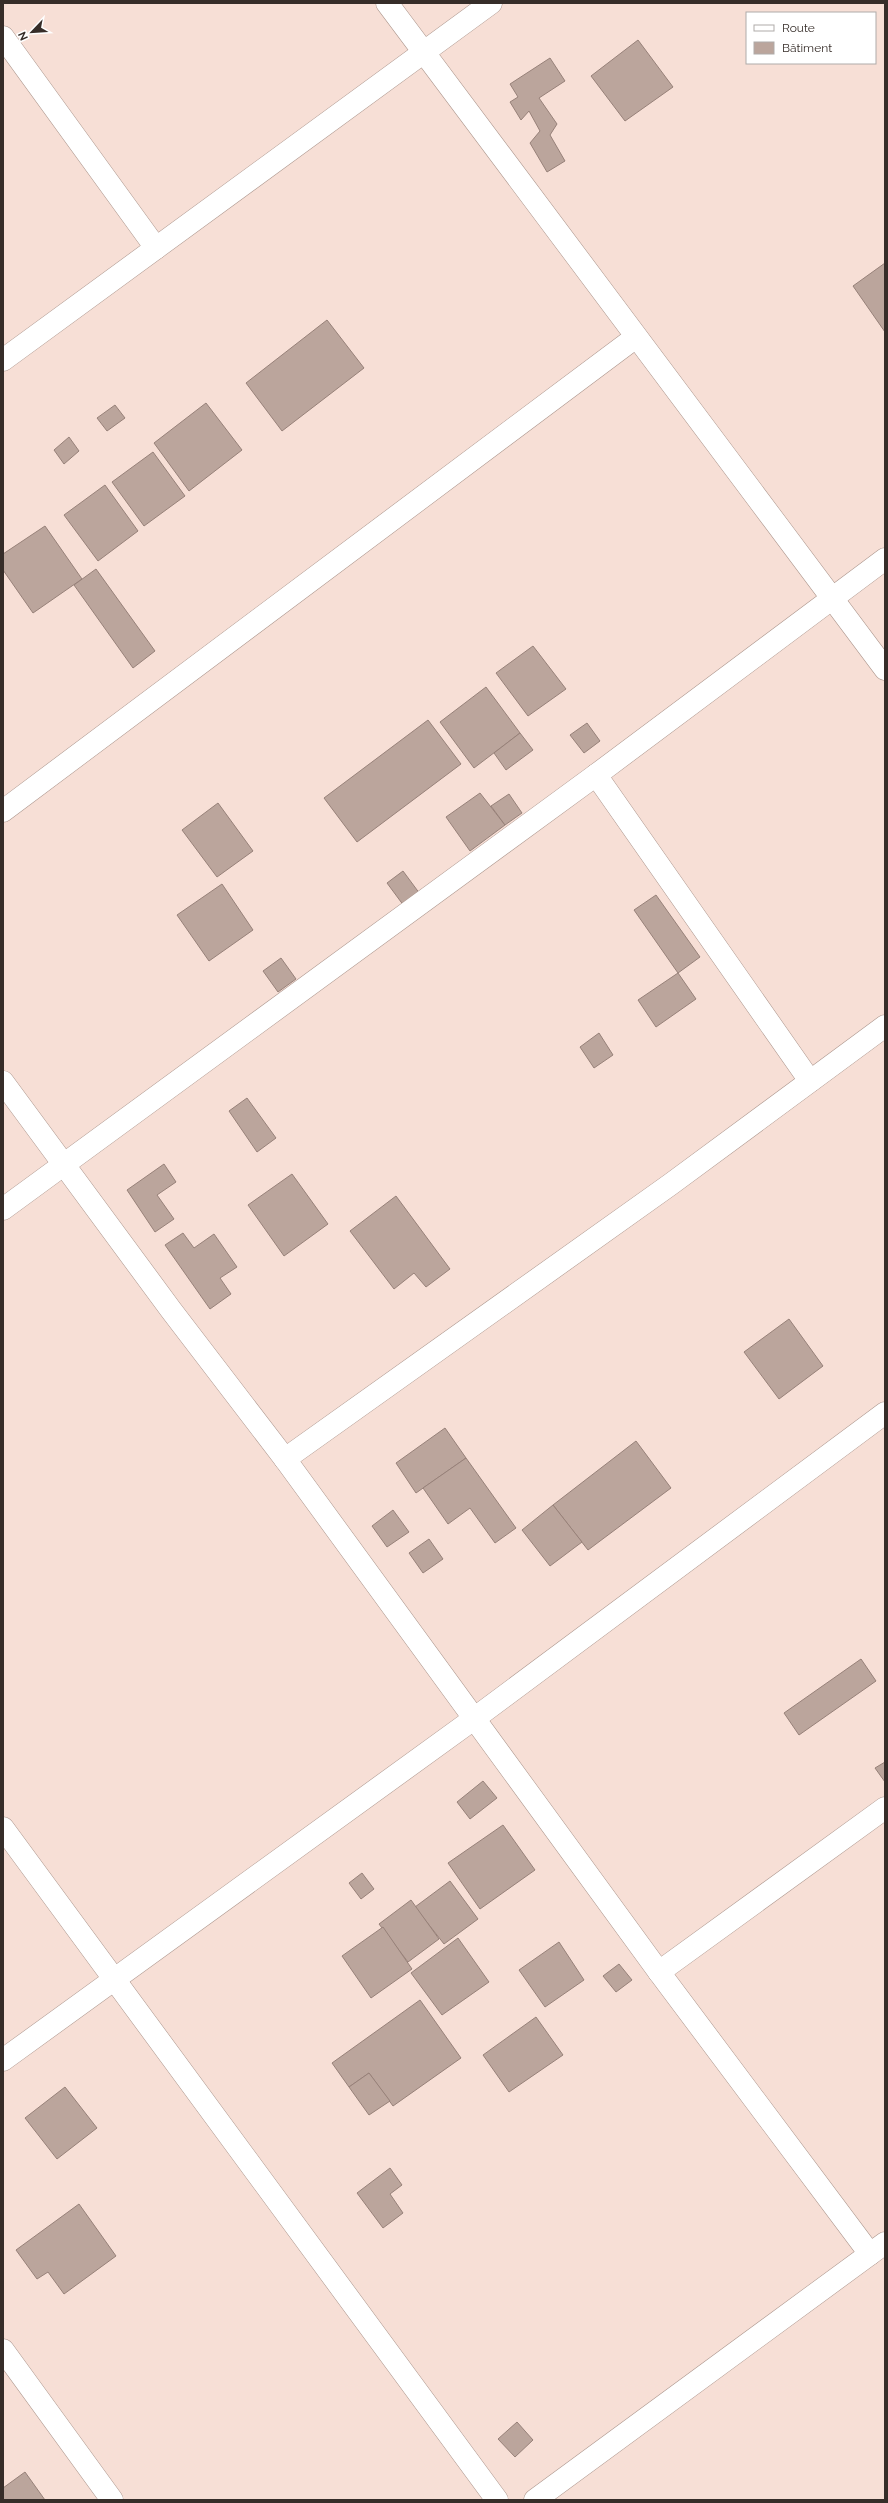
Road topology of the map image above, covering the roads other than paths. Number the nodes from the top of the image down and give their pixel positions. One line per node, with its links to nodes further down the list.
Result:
1 (387, 3): 4 (street)
2 (491, 3): 4 (street)
3 (3, 37): 5 (street)
4 (424, 53): 5 (street); 6 (street)
5 (156, 248): 7 (street)
6 (636, 337): 9 (street); 12 (street)
7 (3, 360)
8 (885, 559): 9 (street)
9 (831, 598): 10 (street); 11 (street)
10 (885, 669)
11 (596, 775): 14 (street); 16 (street)
12 (3, 811)
13 (885, 1026): 14 (street)
14 (810, 1081): 19 (street)
15 (3, 1082): 16 (street)
16 (64, 1163): 17 (street); 19 (street)
17 (3, 1209)
18 (885, 1414): 20 (street)
19 (285, 1459): 20 (street)
20 (475, 1718): 23 (street); 24 (street)
21 (885, 1808): 23 (street)
22 (3, 1828): 24 (street)
23 (659, 1972): 26 (street)
24 (114, 1979): 25 (street); 29 (street)
25 (3, 2060)
26 (878, 2248): 30 (street)
27 (3, 2350): 28 (street)
28 (112, 2500)
29 (497, 2500)
30 (535, 2500)

